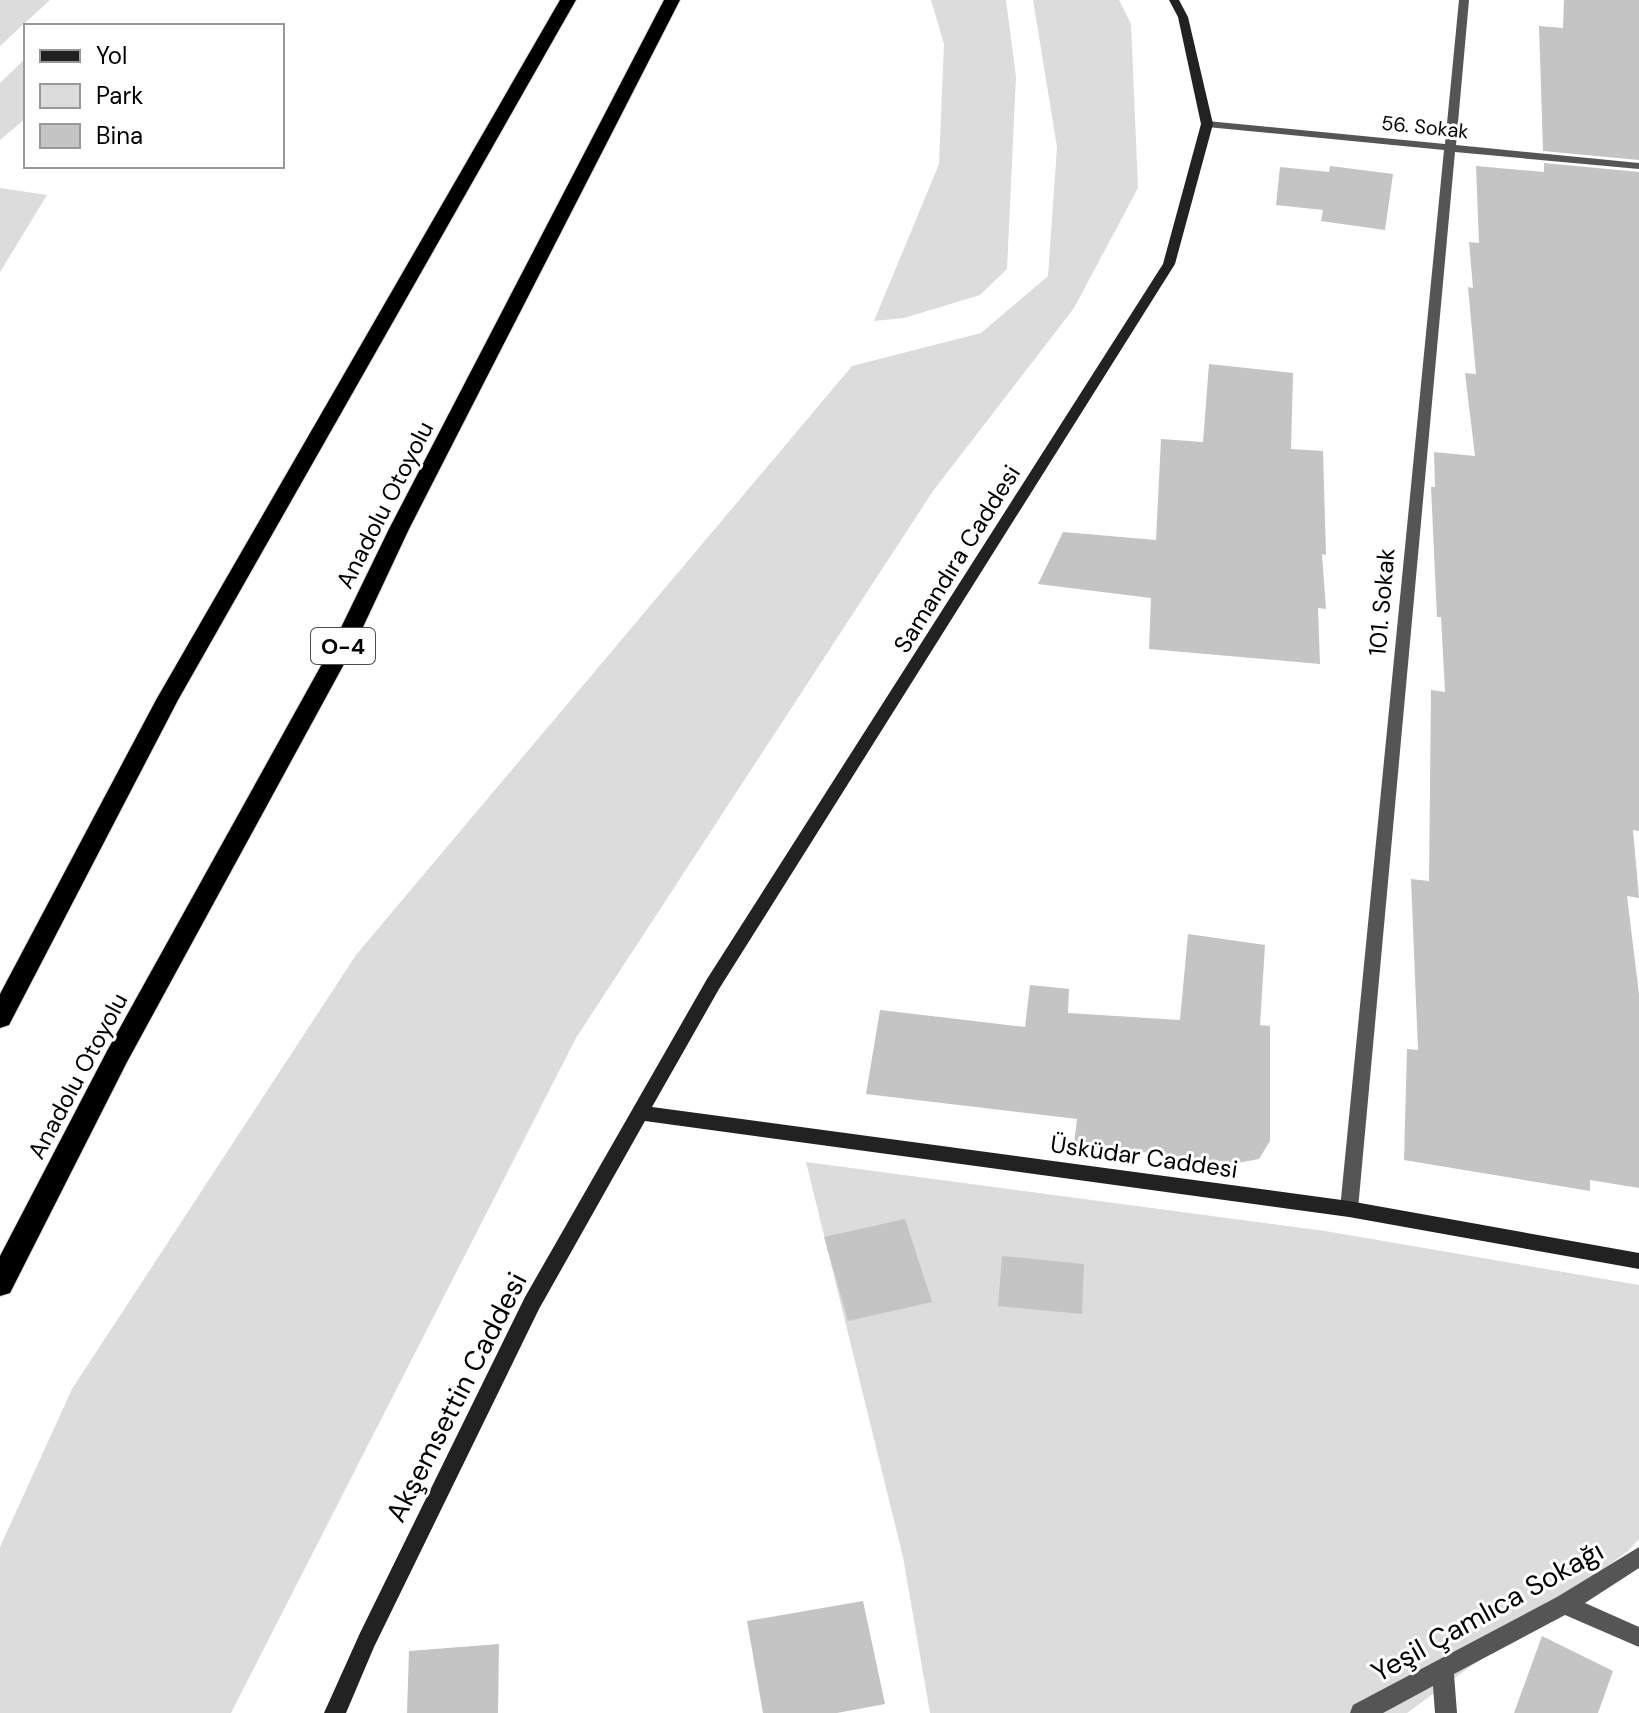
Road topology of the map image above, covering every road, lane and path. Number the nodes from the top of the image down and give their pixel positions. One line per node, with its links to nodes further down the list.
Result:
1 (568, 0): 8 (highway)
2 (672, 0): 12 (highway, Anadolu Otoyolu / O-4)
3 (1174, 0): 5 (main road, Samandıra Caddesi)
4 (1464, 0): 6 (street, 101. Sokak)
5 (1207, 124): 6 (street, 56. Sokak); 9 (main road, Samandıra Caddesi)
6 (1449, 147): 7 (street, 56. Sokak); 10 (street, 101. Sokak)
7 (1639, 166)
8 (0, 1018)
9 (640, 1113): 10 (main road, Üsküdar Caddesi); 17 (main road, Akşemsettin Caddesi)
10 (1349, 1209): 11 (main road, Üsküdar Caddesi)
11 (1639, 1261)
12 (0, 1284)
13 (1639, 1557): 14 (street, Yeşil Çamlıca Sokağı)
14 (1564, 1604): 15 (street); 16 (street, Yeşil Çamlıca Sokağı)
15 (1639, 1637)
16 (1443, 1671): 18 (street, Yeşil Çamlıca Sokağı); 19 (street)
17 (335, 1713)
18 (1361, 1713)
19 (1446, 1713)

